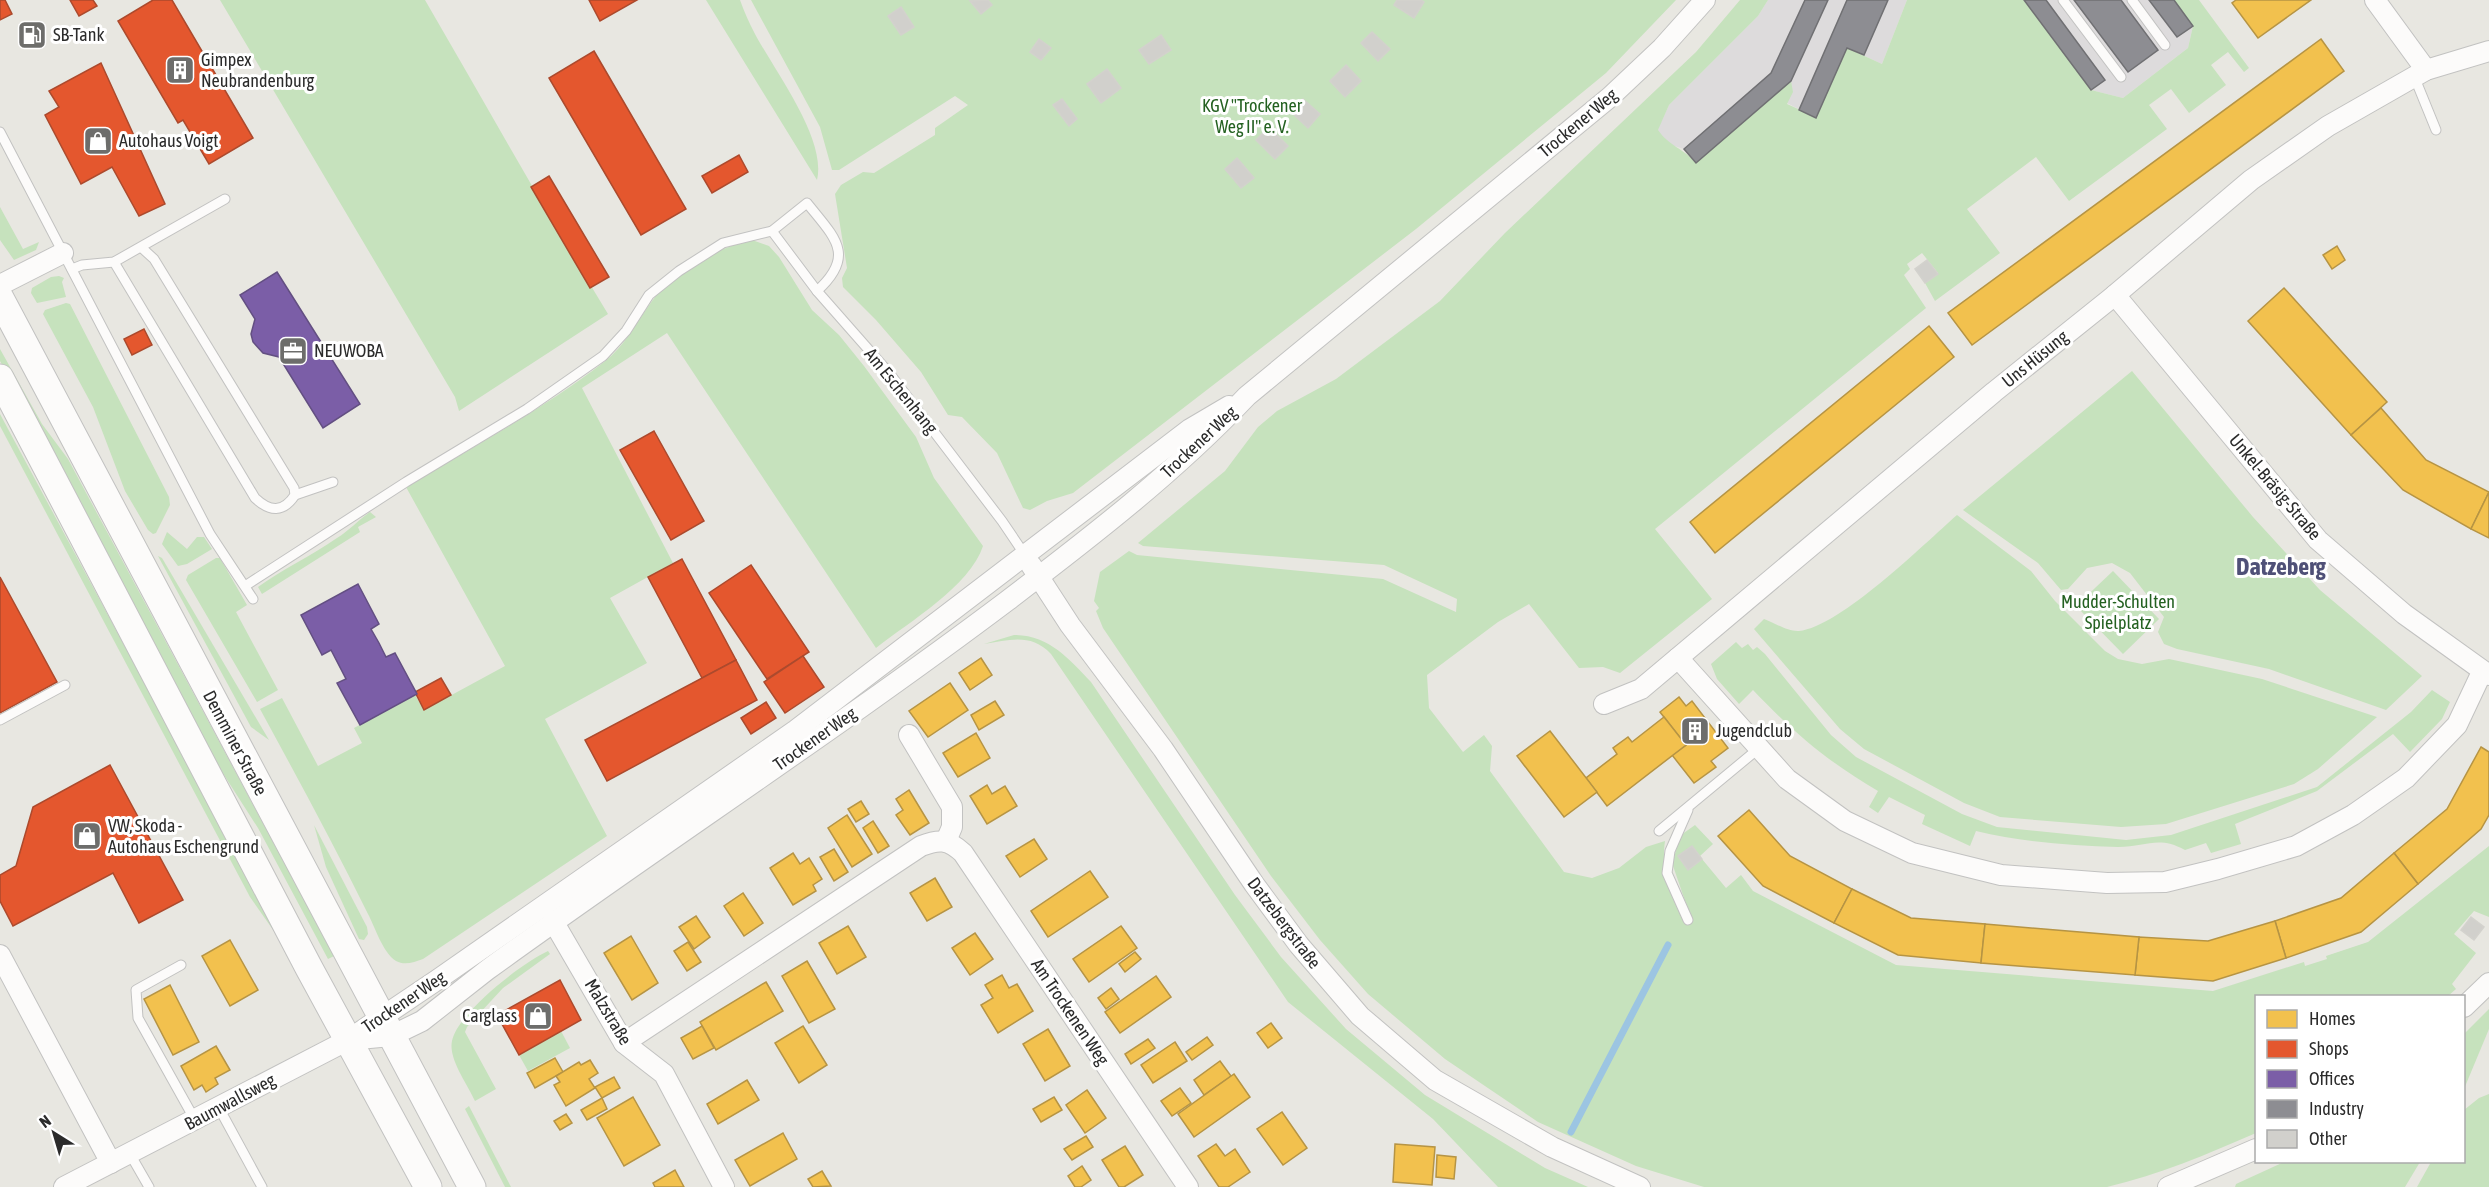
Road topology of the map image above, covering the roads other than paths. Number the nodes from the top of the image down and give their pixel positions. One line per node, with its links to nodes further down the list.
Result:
1 (1705, 0): 21 (street, Trockener Weg)
2 (2064, 0): 8 (lane)
3 (2132, 0): 5 (lane)
4 (2375, 0): 7 (street)
5 (2165, 45)
6 (2489, 51): 7 (street, Uns Hüsung)
7 (2420, 73): 9 (lane); 18 (street, Uns Hüsung)
8 (2121, 77)
9 (2436, 130)
10 (0, 132): 14 (lane)
11 (225, 199): 13 (lane)
12 (771, 231): 17 (lane, Am Eschenhang); 17 (lane); 26 (lane)
13 (142, 248): 15 (lane); 23 (lane)
14 (67, 261): 15 (lane); 16 (street); 26 (lane)
15 (114, 262): 23 (lane)
16 (0, 285)
17 (817, 291): 24 (lane, Am Eschenhang)
18 (2115, 295): 28 (street, Uns Hüsung); 29 (street, Unkel-Bräsig-Straße)
19 (0, 298): 44 (main road, Demminer Straße)
20 (0, 378): 45 (main road)
21 (1247, 396): 24 (street, Trockener Weg); 25 (street, Trockener Weg)
22 (333, 482): 23 (lane)
23 (295, 495)
24 (1025, 555): 25 (street, Datzebergstraße); 44 (street, Trockener Weg)
25 (1039, 576): 39 (street, Trockener Weg); 59 (street, Datzebergstraße)
26 (245, 586): 27 (lane)
27 (253, 599)
28 (1678, 658): 31 (street, Uns Hüsung); 34 (street)
29 (2485, 674): 34 (street)
30 (65, 685): 32 (lane)
31 (1604, 704)
32 (0, 720)
33 (909, 735): 37 (street)
34 (1758, 749): 35 (lane)
35 (1689, 807): 36 (lane); 38 (lane)
36 (1659, 831)
37 (946, 841): 46 (street); 58 (street, Am Trockenen Weg)
38 (1688, 920)
39 (554, 921): 44 (street, Trockener Weg); 46 (street, Malzstraße)
40 (0, 955): 51 (street)
41 (182, 965): 48 (lane)
42 (2489, 983): 43 (street)
43 (2465, 1005)
44 (386, 1026): 45 (street, Trockener Weg); 56 (main road, Demminer Straße)
45 (348, 1040): 47 (street, Baumwallsweg); 55 (main road)
46 (624, 1043): 57 (street, Malzstraße)
47 (219, 1108): 48 (street, Baumwallsweg); 54 (lane)
48 (195, 1120): 50 (street, Baumwallsweg)
49 (2255, 1149): 60 (street)
50 (130, 1154): 51 (street, Baumwallsweg); 53 (lane)
51 (111, 1163): 52 (street, Baumwallsweg)
52 (64, 1187)
53 (149, 1187)
54 (262, 1187)
55 (428, 1187)
56 (472, 1187)
57 (724, 1187)
58 (1188, 1187)
59 (1640, 1187)
60 (2168, 1187)

